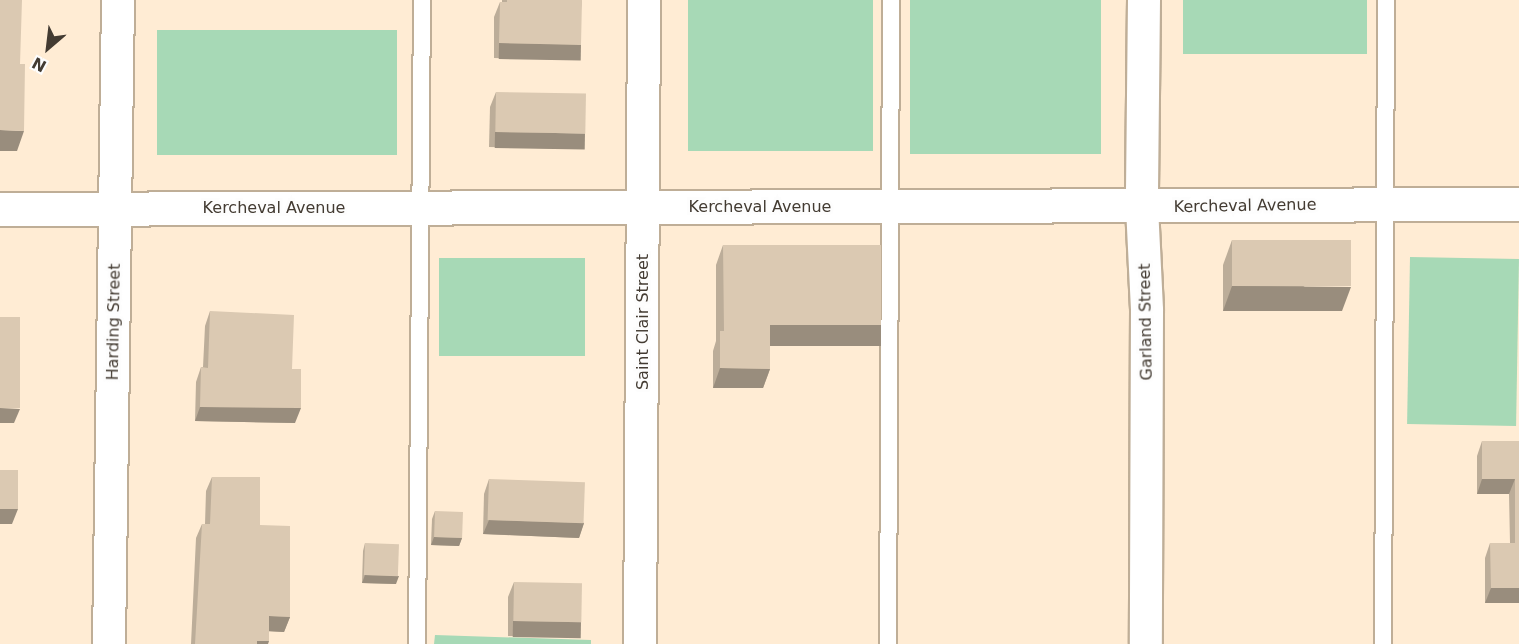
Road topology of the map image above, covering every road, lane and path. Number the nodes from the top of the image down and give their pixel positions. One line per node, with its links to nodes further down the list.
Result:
1 (118, 0): 14 (street, Harding Street)
2 (422, 0): 12 (lane)
3 (644, 0): 10 (street, Saint Clair Street)
4 (891, 0): 9 (lane)
5 (1144, 0): 11 (street, Garland Street)
6 (1386, 0): 7 (lane)
7 (1386, 204): 8 (street, Kercheval Avenue); 11 (street, Kercheval Avenue); 20 (lane)
8 (1519, 204)
9 (892, 206): 10 (street, Kercheval Avenue); 11 (street, Kercheval Avenue); 18 (lane)
10 (644, 207): 12 (street, Kercheval Avenue); 17 (street, Saint Clair Street)
11 (1142, 207): 19 (street, Garland Street)
12 (421, 208): 14 (street, Kercheval Avenue); 16 (lane)
13 (0, 209): 14 (street, Kercheval Avenue)
14 (116, 209): 15 (street, Harding Street)
15 (109, 644)
16 (417, 644)
17 (640, 644)
18 (888, 644)
19 (1146, 644)
20 (1383, 644)

